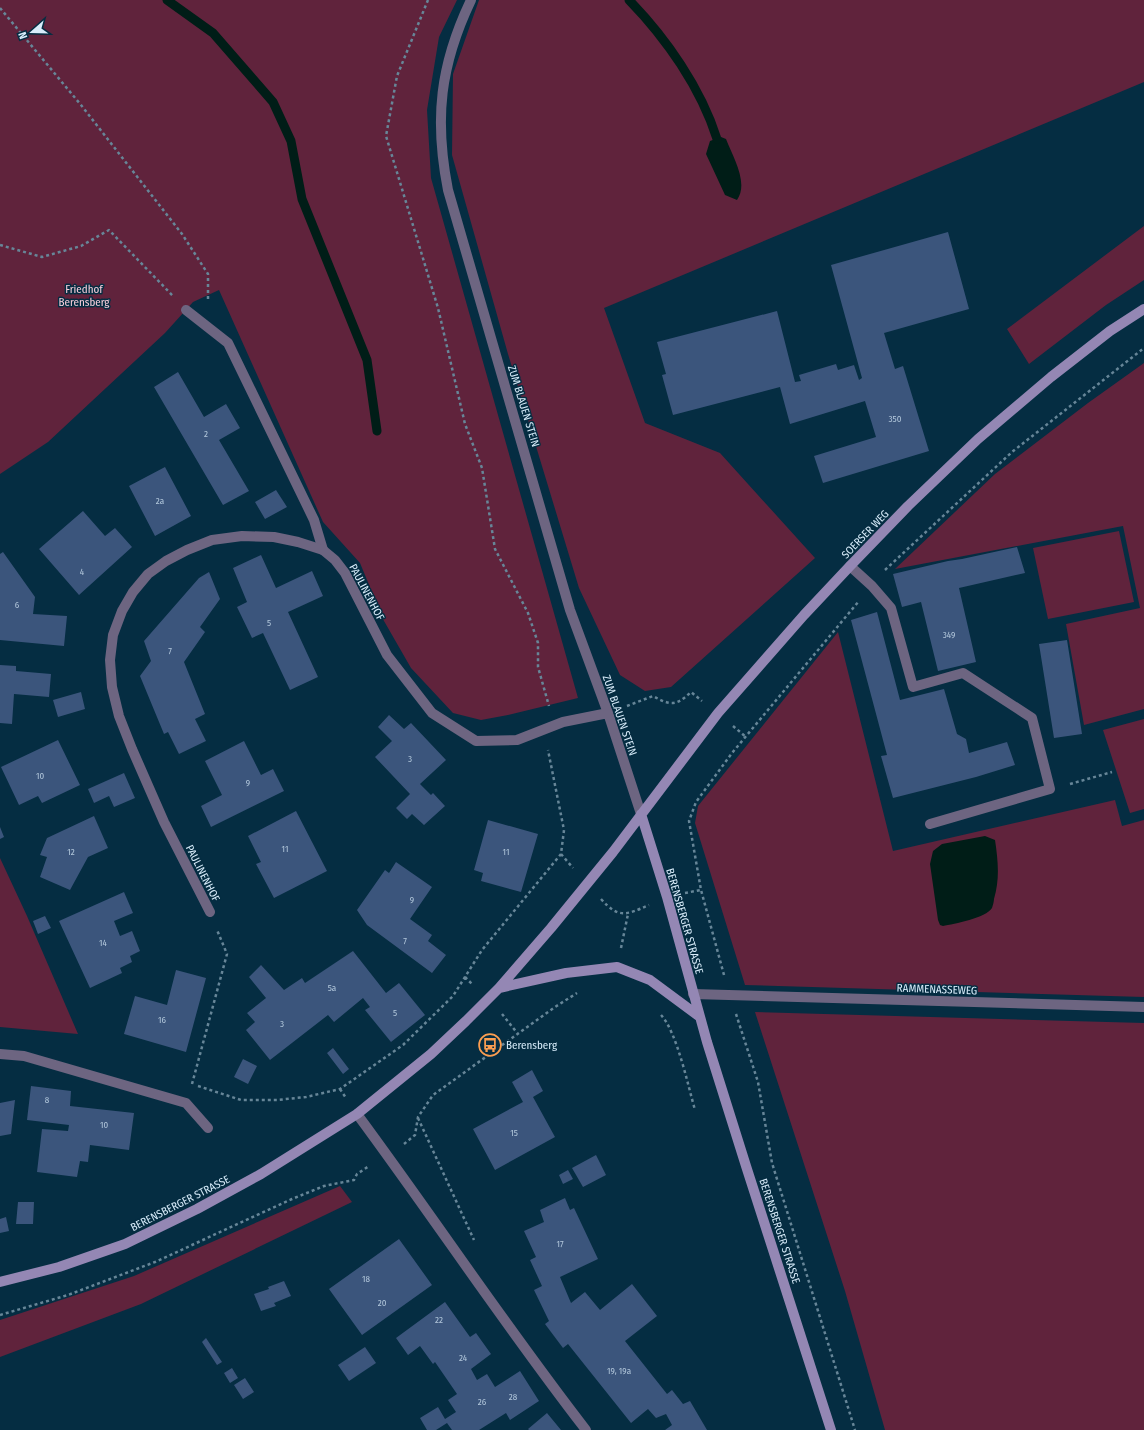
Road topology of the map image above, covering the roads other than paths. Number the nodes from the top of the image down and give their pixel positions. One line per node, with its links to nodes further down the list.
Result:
1 (471, 0): 6 (street, ZUM BLAUEN STEIN)
2 (1144, 309): 5 (main road, SOERSER WEG)
3 (186, 310): 4 (street)
4 (323, 550): 6 (street, PAULINENHOF); 9 (street, PAULINENHOF)
5 (850, 566): 7 (main road, SOERSER WEG); 8 (street)
6 (608, 713): 7 (street, ZUM BLAUEN STEIN)
7 (641, 814): 10 (main road, BERENSBERGER STRASSE); 11 (main road, BERENSBERGER STRASSE)
8 (930, 824)
9 (210, 912)
10 (499, 988): 13 (main road); 15 (main road, BERENSBERGER STRASSE)
11 (694, 994): 12 (street, RAMMENASSEWEG); 13 (main road, BERENSBERGER STRASSE)
12 (1144, 1007)
13 (700, 1016): 19 (main road, BERENSBERGER STRASSE)
14 (0, 1054): 16 (street)
15 (357, 1114): 17 (main road, BERENSBERGER STRASSE); 18 (street)
16 (208, 1128)
17 (0, 1282)
18 (586, 1430)
19 (831, 1430)

